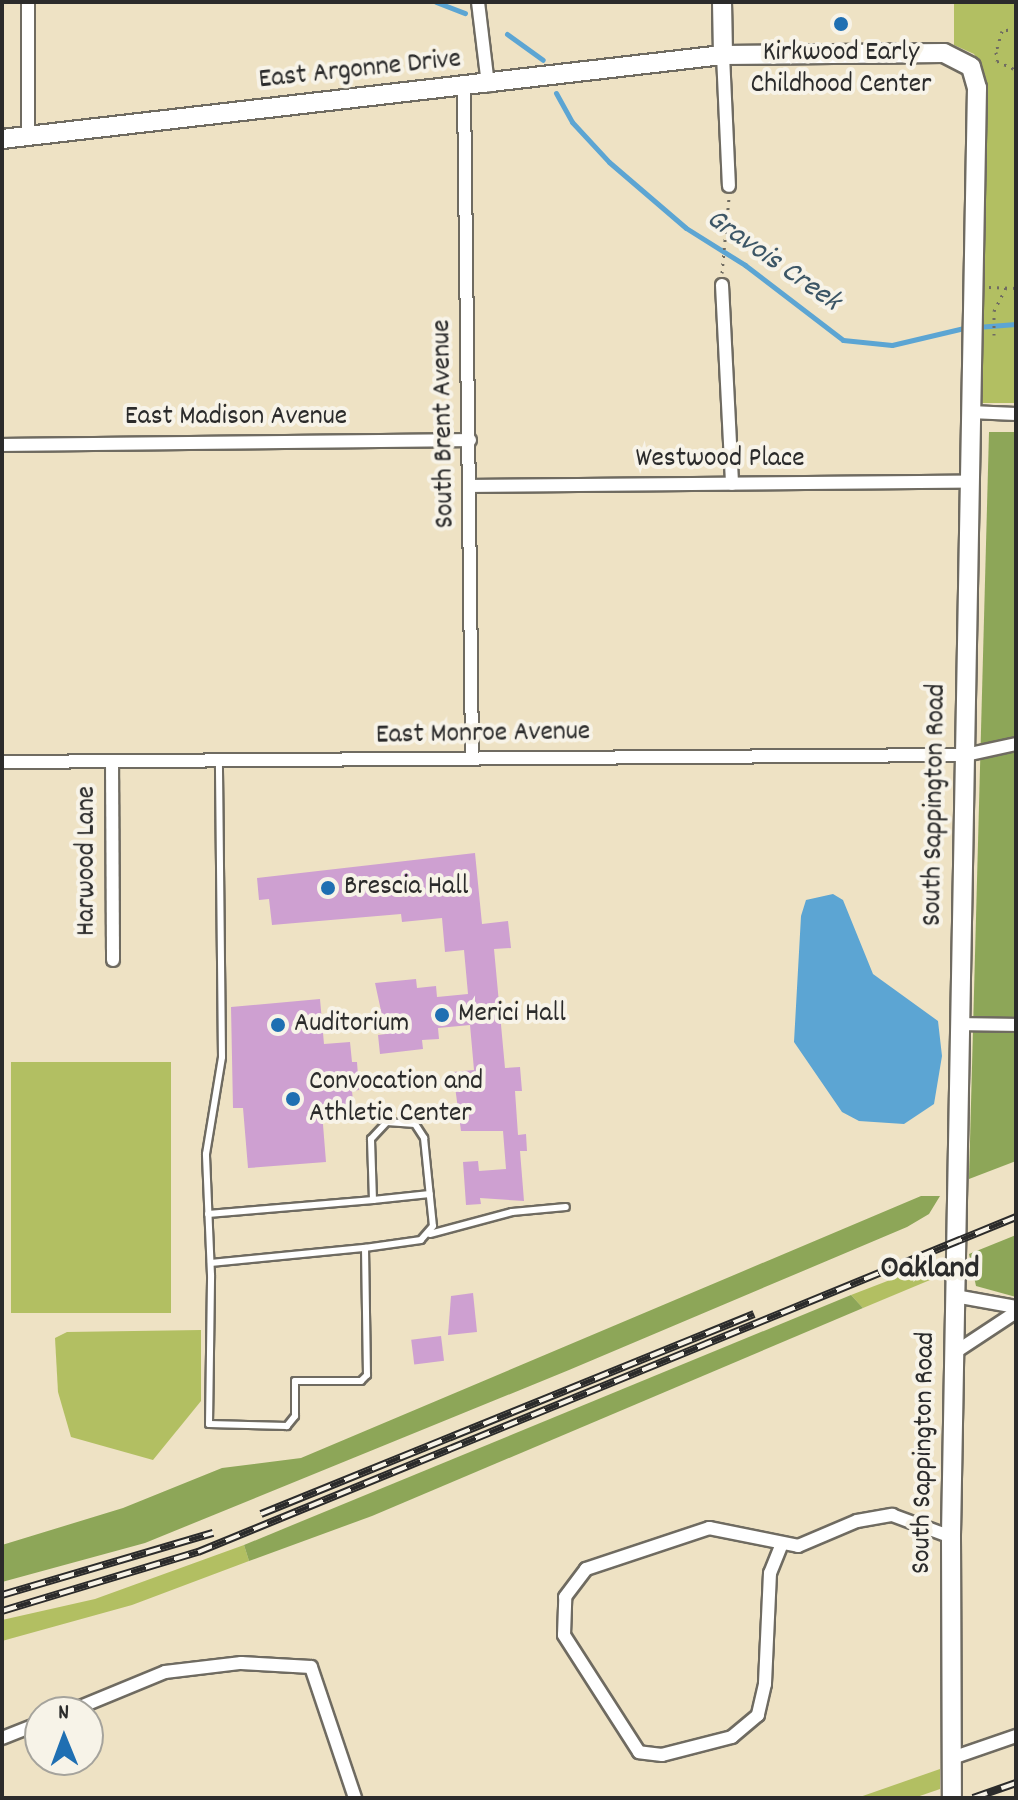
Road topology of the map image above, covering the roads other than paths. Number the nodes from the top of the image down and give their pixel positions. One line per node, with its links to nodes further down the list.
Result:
1 (28, 2): 7 (street)
2 (478, 2): 5 (street)
3 (722, 2): 4 (street)
4 (723, 55): 5 (street, East Argonne Drive); 9 (street); 11 (street, South Sappington Road)
5 (488, 85): 6 (street, East Argonne Drive)
6 (464, 89): 7 (street, East Argonne Drive); 13 (street, South Brent Avenue)
7 (28, 135): 8 (street, East Argonne Drive)
8 (2, 139)
9 (729, 186)
10 (722, 285): 16 (street)
11 (970, 412): 12 (street); 15 (street, South Sappington Road)
12 (1016, 414)
13 (470, 440): 14 (street, East Madison Avenue); 17 (street, South Brent Avenue)
14 (2, 445)
15 (970, 482): 16 (street, Westwood Place); 19 (street, South Sappington Road)
16 (732, 484): 17 (street, Westwood Place)
17 (471, 486): 20 (street, South Brent Avenue)
18 (1016, 744): 19 (street, East Monroe Avenue)
19 (965, 755): 20 (street, East Monroe Avenue); 25 (street, South Sappington Road)
20 (472, 758): 23 (street, East Monroe Avenue)
21 (112, 761): 22 (street, East Monroe Avenue); 23 (street, East Monroe Avenue); 24 (street, Harwood Lane)
22 (2, 762)
23 (219, 763): 30 (lane)
24 (113, 960)
25 (961, 1024): 26 (street); 34 (street, South Sappington Road)
26 (1016, 1025)
27 (430, 1194): 28 (lane); 28 (lane); 31 (lane)
28 (373, 1200): 30 (lane)
29 (566, 1207): 31 (lane)
30 (208, 1214): 33 (lane)
31 (430, 1234): 32 (lane)
32 (365, 1248): 33 (lane); 33 (lane)
33 (211, 1263)
34 (955, 1296): 35 (street); 36 (street, South Sappington Road)
35 (1016, 1310): 36 (street)
36 (954, 1353): 37 (street, South Sappington Road)
37 (951, 1537): 38 (street); 43 (street, South Sappington Road)
38 (781, 1546): 38 (street)
39 (104, 1697): 44 (street)
40 (24, 1729): 42 (street)
41 (1016, 1736): 43 (street)
42 (2, 1738)
43 (952, 1758): 45 (street, South Sappington Road)
44 (355, 1798)
45 (952, 1798)

